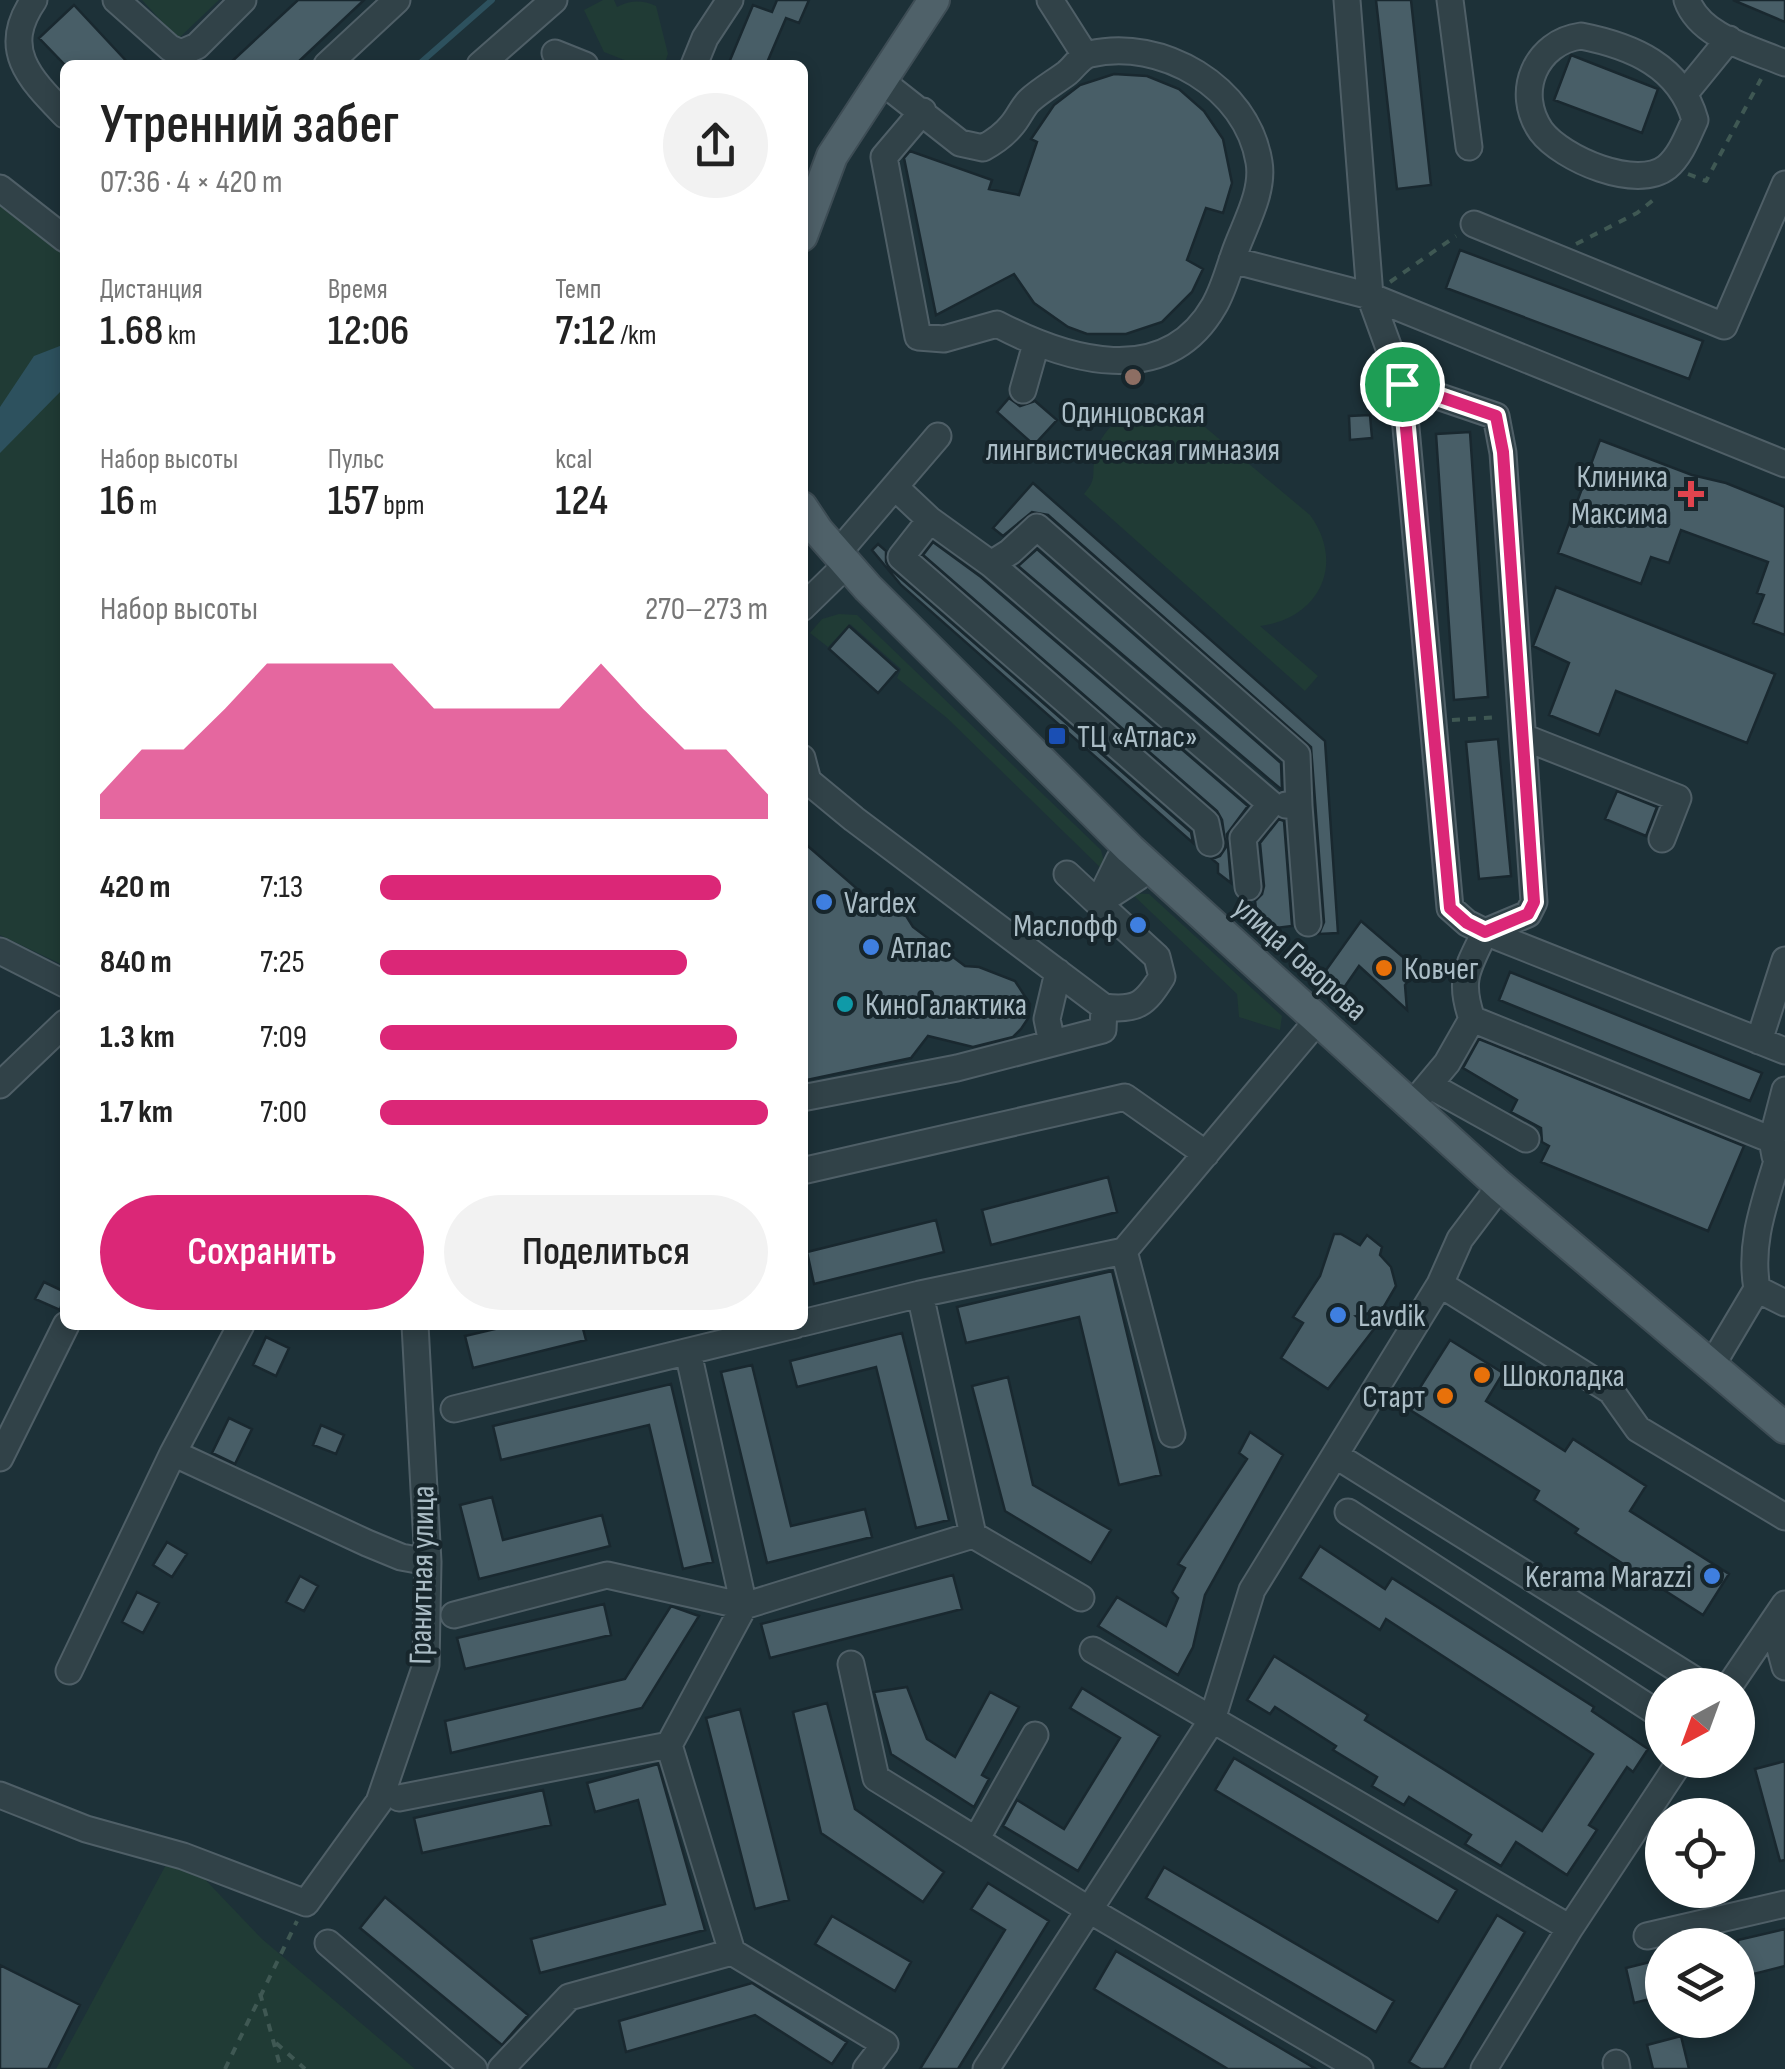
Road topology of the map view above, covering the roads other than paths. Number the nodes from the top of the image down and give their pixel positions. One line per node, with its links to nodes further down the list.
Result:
1 (34, 0): 22 (street)
2 (116, 0): 3 (street)
3 (244, 0)
4 (397, 0): 15 (street)
5 (554, 0): 16 (street)
6 (730, 0): 18 (street)
7 (934, 0): 20 (main road)
8 (1050, 0): 14 (street)
9 (1347, 0): 31 (street)
10 (1450, 0): 24 (street)
11 (1687, 0): 12 (street)
12 (1729, 39): 19 (street); 21 (street)
13 (556, 52): 17 (street)
14 (1086, 55): 23 (street); 30 (street)
15 (333, 60)
16 (486, 60)
17 (574, 60)
18 (696, 60)
19 (1785, 63)
20 (880, 80): 23 (street); 27 (main road)
21 (1685, 93): 21 (street)
22 (60, 110)
23 (923, 111): 32 (street)
24 (1469, 148)
25 (1785, 184): 28 (street)
26 (0, 188): 29 (street)
27 (808, 220)
28 (1474, 224)
29 (60, 235)
30 (1232, 260): 31 (street); 32 (street)
31 (1370, 296): 33 (street); 36 (street)
32 (1036, 344): 34 (street)
33 (1402, 384): 43 (street); 54 (street)
34 (1023, 390)
35 (938, 436): 37 (street)
36 (1785, 464)
37 (895, 486): 39 (street); 40 (street)
38 (808, 515): 40 (main road, улица Говорова)
39 (930, 520): 41 (street); 48 (street)
40 (841, 559): 42 (street); 49 (main road, улица Говорова)
41 (991, 564): 45 (street); 46 (street)
42 (808, 600)
43 (1522, 726): 47 (street); 54 (street)
44 (808, 781): 57 (street)
45 (1271, 804): 46 (street); 51 (street)
46 (1300, 806): 53 (street)
47 (1662, 838)
48 (1210, 843)
49 (1139, 857): 52 (street); 61 (main road, улица Говорова)
50 (1067, 874): 52 (street)
51 (1248, 887)
52 (1098, 903): 59 (street)
53 (1308, 923)
54 (1485, 932): 60 (street); 63 (street)
55 (0, 952): 58 (street)
56 (1785, 960): 63 (street)
57 (1058, 972): 59 (street); 64 (street)
58 (60, 982)
59 (1104, 1007): 64 (street)
60 (1472, 1019): 68 (street); 72 (street)
61 (1317, 1022): 68 (main road, улица Говорова); 71 (street)
62 (60, 1028): 66 (street)
63 (1760, 1041): 65 (street)
64 (1052, 1043): 69 (street)
65 (1785, 1051)
66 (0, 1084)
67 (1785, 1090): 72 (street)
68 (1420, 1096): 70 (street); 74 (main road, улица Говорова)
69 (808, 1097)
70 (1526, 1139)
71 (1206, 1154): 73 (street); 75 (street)
72 (1778, 1155): 77 (street)
73 (808, 1169)
74 (1500, 1186): 76 (street); 86 (main road, улица Говорова)
75 (1124, 1251): 78 (street); 89 (street)
76 (1440, 1284): 91 (street); 94 (street)
77 (1758, 1289): 79 (street); 86 (street)
78 (920, 1294): 80 (street); 95 (street)
79 (1785, 1303)
80 (808, 1322)
81 (64, 1330): 92 (street)
82 (238, 1330): 90 (street)
83 (414, 1330): 96 (street, Гранитная улица)
84 (775, 1330): 85 (street)
85 (688, 1352): 87 (street); 98 (street)
86 (1712, 1366): 88 (main road, улица Говорова)
87 (454, 1409)
88 (1785, 1428)
89 (1172, 1434)
90 (172, 1453): 96 (street); 106 (street)
91 (1336, 1455): 104 (street); 108 (street)
92 (0, 1458)
93 (1348, 1512): 107 (street)
94 (1785, 1517)
95 (973, 1535): 97 (street); 98 (street)
96 (428, 1562): 112 (street, Гранитная улица)
97 (1081, 1598)
98 (744, 1606): 100 (street); 110 (street)
99 (1779, 1613): 103 (street); 105 (street)
100 (454, 1614)
101 (1093, 1650): 108 (street)
102 (850, 1664): 114 (street)
103 (1785, 1667)
104 (1676, 1668)
105 (1742, 1668)
106 (69, 1671)
107 (1645, 1705)
108 (1212, 1720): 116 (street); 117 (street)
109 (1035, 1735): 114 (street)
110 (669, 1745): 113 (street); 120 (street)
111 (1669, 1778): 117 (street)
112 (0, 1795)
113 (398, 1798)
114 (976, 1840): 116 (street)
115 (1785, 1904): 118 (street)
116 (1091, 1912): 124 (street); 125 (street)
117 (1570, 1928): 126 (street)
118 (1682, 1928)
119 (328, 1943): 121 (street)
120 (732, 1952): 122 (street); 123 (street)
121 (474, 2069)
122 (500, 2069)
123 (866, 2069)
124 (986, 2069)
125 (1360, 2069)
126 (1484, 2069)

